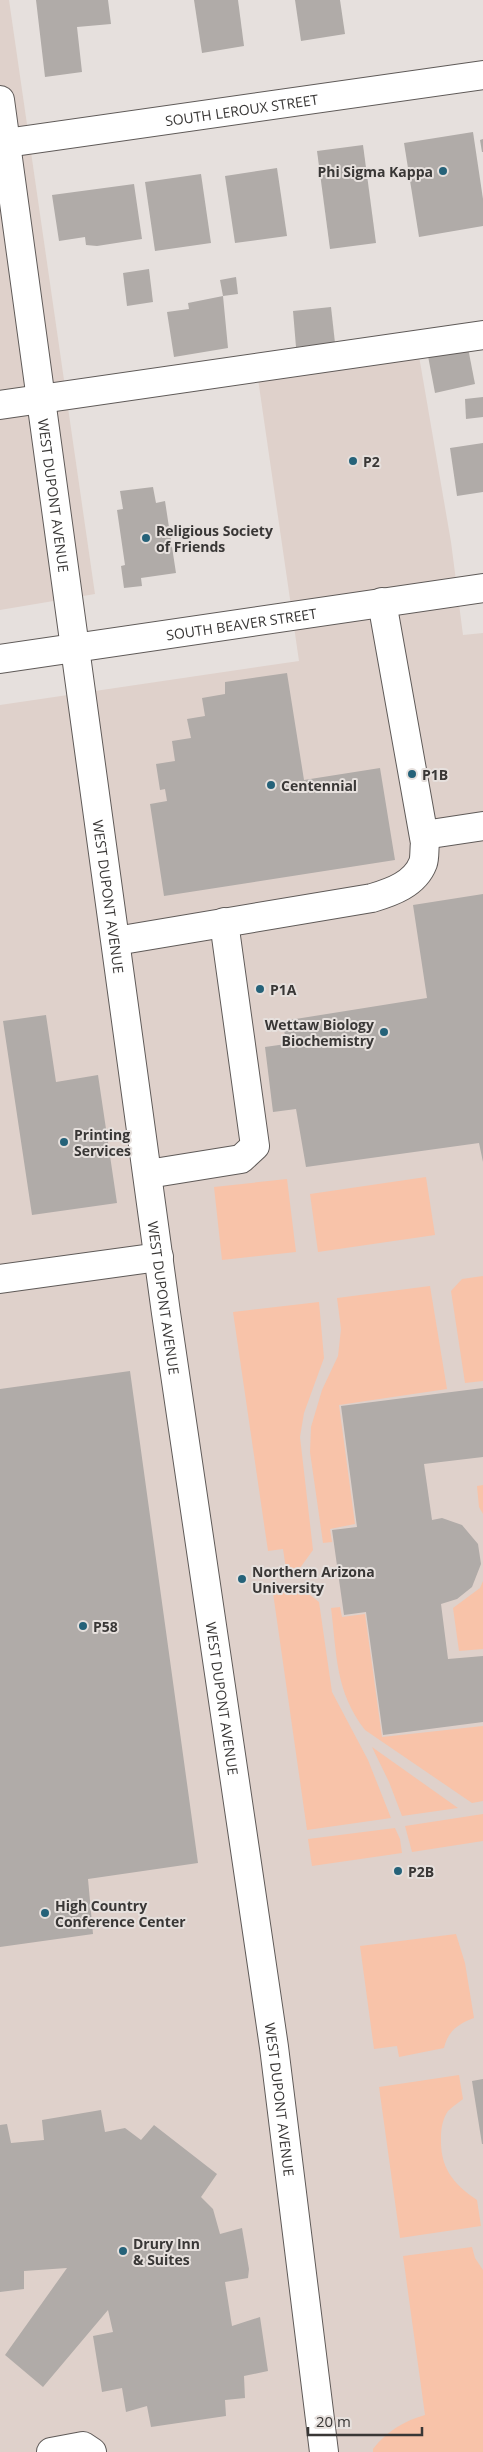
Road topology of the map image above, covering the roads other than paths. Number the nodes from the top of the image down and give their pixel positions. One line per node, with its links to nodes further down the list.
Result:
1 (483, 75): 3 (street, SOUTH LEROUX STREET)
2 (0, 100): 3 (street, WEST DUPONT AVENUE)
3 (3, 144): 5 (street, WEST DUPONT AVENUE)
4 (483, 335): 5 (street)
5 (41, 398): 6 (street); 9 (street, WEST DUPONT AVENUE)
6 (0, 405)
7 (483, 588): 8 (street, SOUTH BEAVER STREET)
8 (382, 602): 9 (street, SOUTH BEAVER STREET); 12 (street)
9 (75, 647): 10 (street, SOUTH BEAVER STREET); 14 (street, WEST DUPONT AVENUE)
10 (0, 659)
11 (483, 826): 12 (street)
12 (424, 835): 13 (street)
13 (224, 922): 14 (street); 15 (street)
14 (116, 941): 15 (street, WEST DUPONT AVENUE)
15 (148, 1174): 16 (street, WEST DUPONT AVENUE)
16 (159, 1257): 17 (street); 20 (street, WEST DUPONT AVENUE)
17 (0, 1279)
18 (51, 2452): 19 (street)
19 (92, 2452)
20 (324, 2452)

